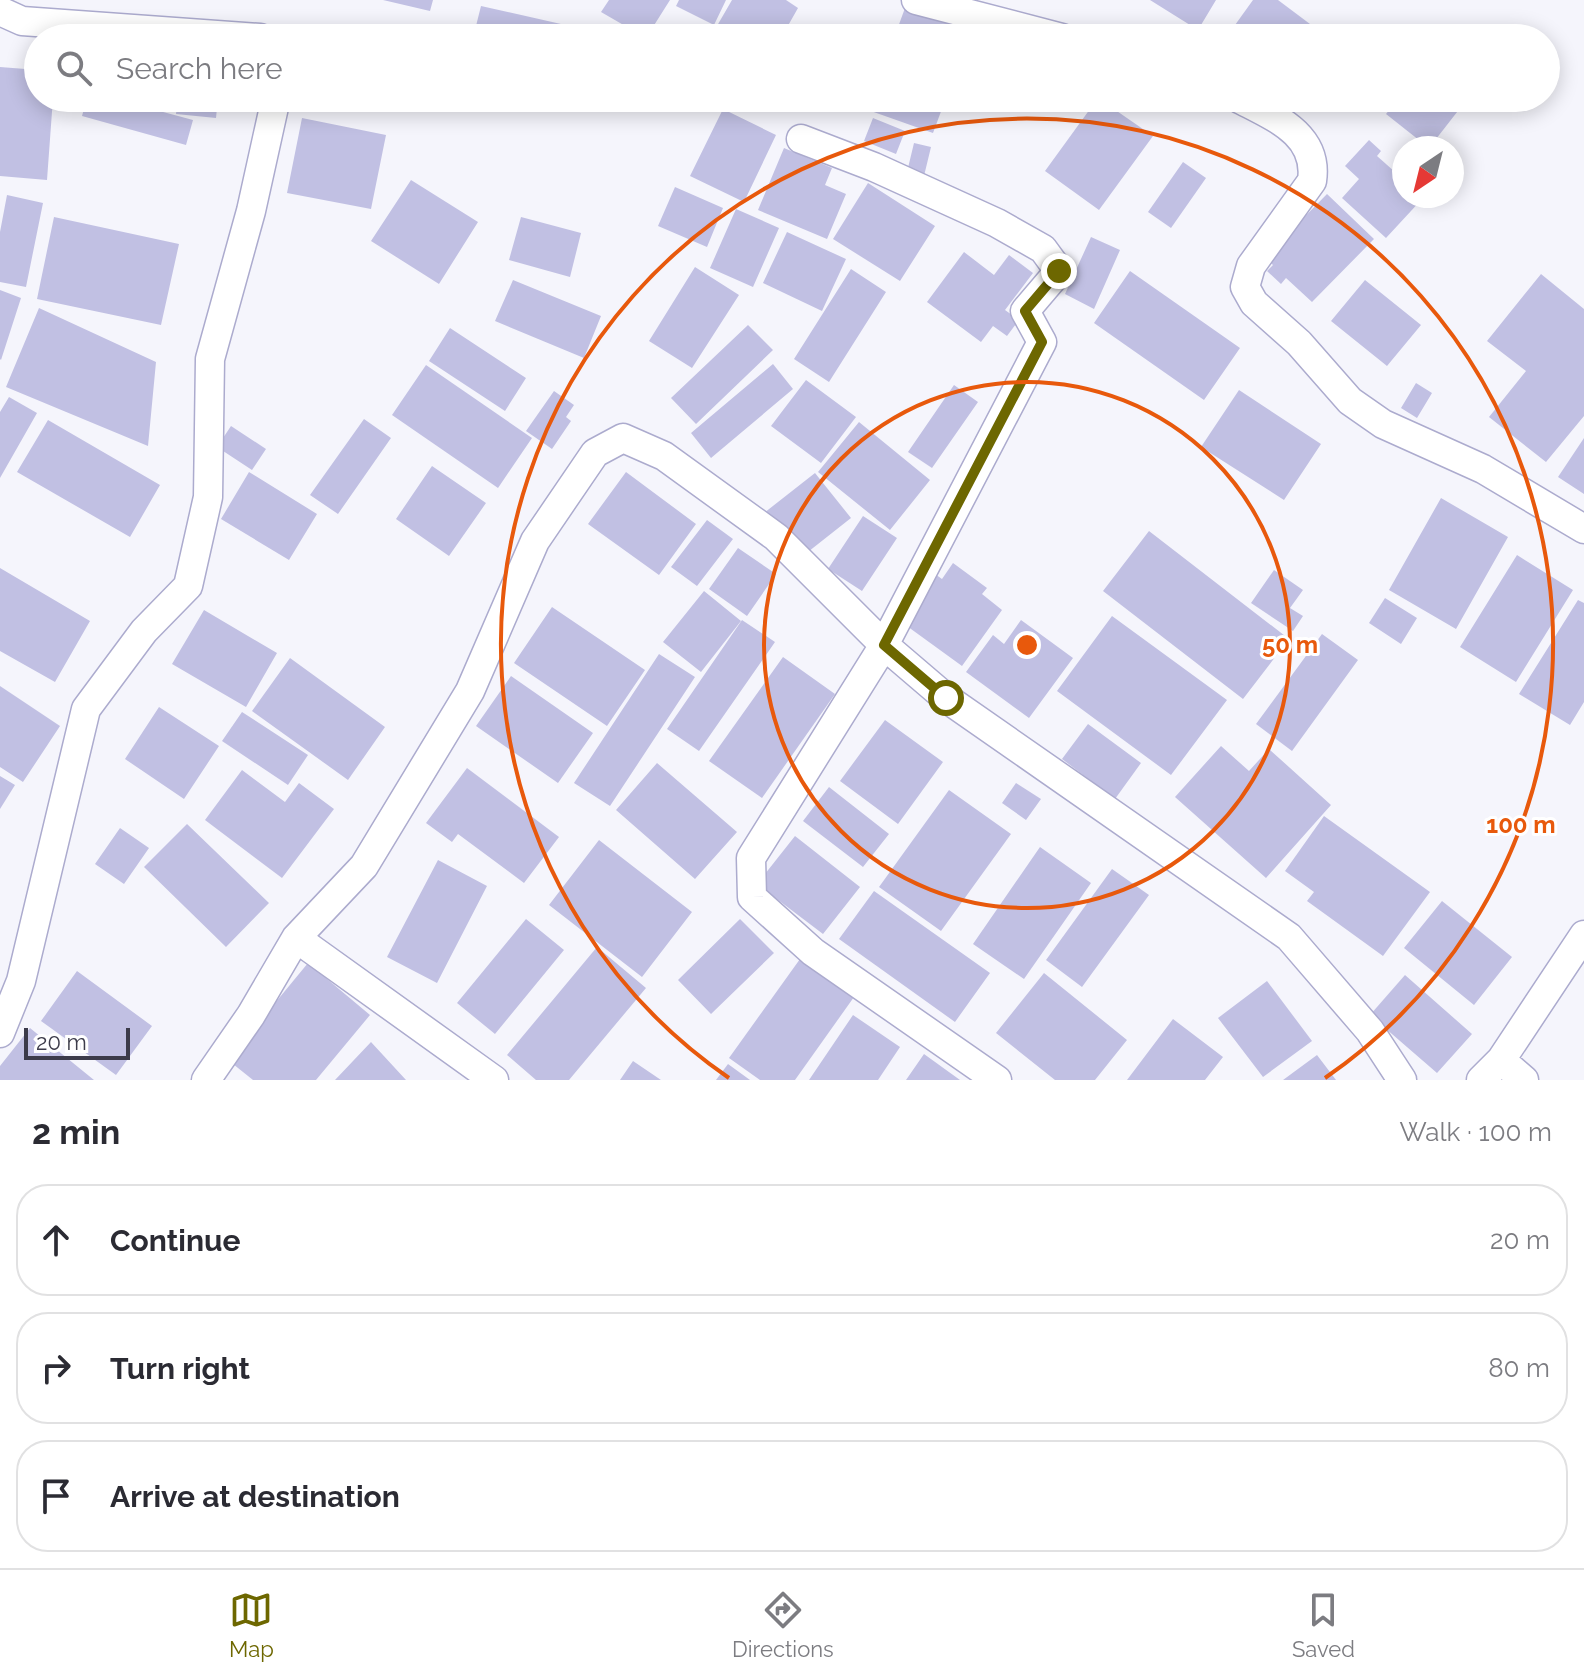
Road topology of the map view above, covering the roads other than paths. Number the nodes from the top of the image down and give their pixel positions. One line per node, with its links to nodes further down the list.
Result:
1 (916, 0): 4 (street)
2 (0, 11): 3 (street)
3 (64, 24)
4 (1008, 24)
5 (273, 112): 12 (street)
6 (1263, 112): 8 (street)
7 (801, 139): 9 (street)
8 (1584, 529)
9 (884, 645): 11 (street); 16 (street); 17 (street)
10 (1584, 935): 13 (street)
11 (296, 938): 14 (street); 15 (street)
12 (0, 1033)
13 (1501, 1060): 18 (street); 19 (street)
14 (206, 1080)
15 (494, 1080)
16 (997, 1080)
17 (1402, 1080)
18 (1481, 1080)
19 (1524, 1080)

